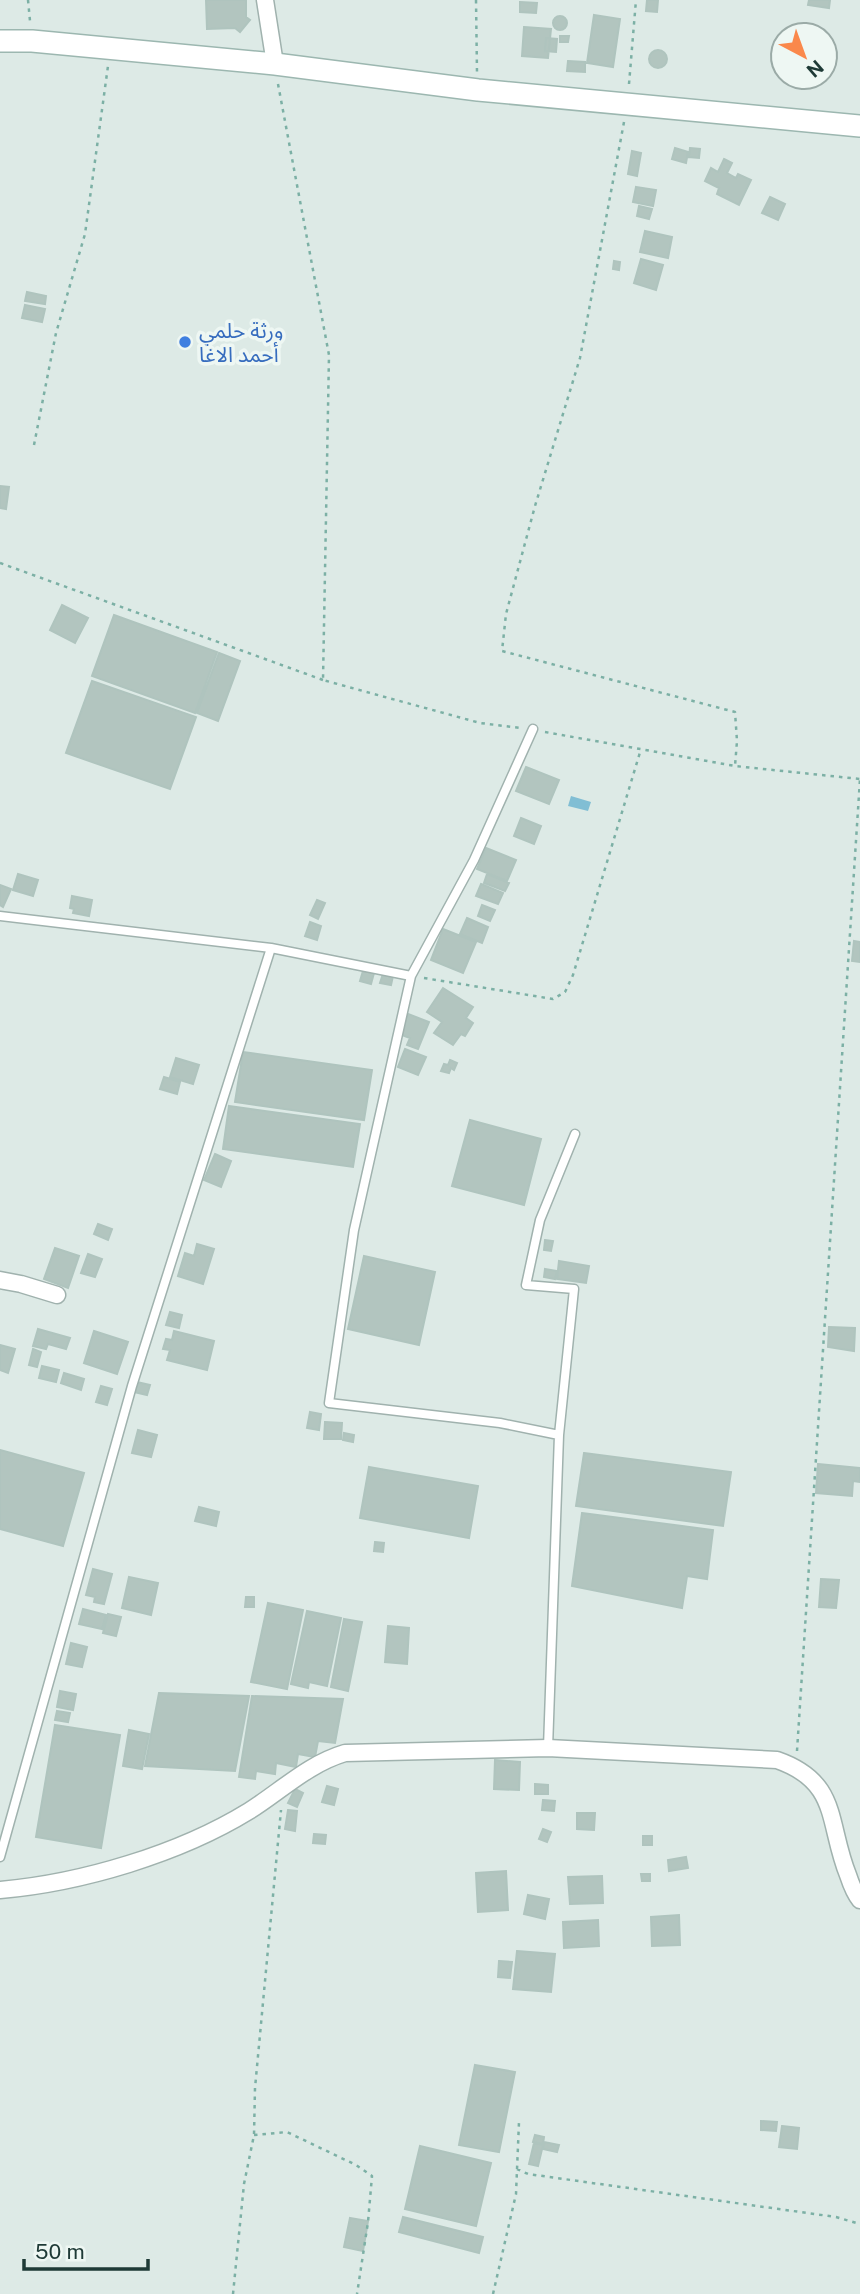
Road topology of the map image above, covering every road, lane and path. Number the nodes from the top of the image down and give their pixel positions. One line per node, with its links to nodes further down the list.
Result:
1 (265, 0): 6 (street)
2 (476, 0): 7 (path)
3 (636, 0): 8 (path)
4 (0, 41): 5 (main road)
5 (111, 49): 6 (main road); 10 (path)
6 (275, 64): 7 (main road); 12 (path)
7 (478, 90): 8 (main road)
8 (627, 104): 9 (main road); 15 (path)
9 (860, 127)
10 (34, 445)
11 (0, 563): 12 (path)
12 (323, 680): 13 (path)
13 (533, 729): 14 (path); 19 (lane)
14 (641, 749): 15 (path); 19 (path)
15 (735, 766): 16 (path)
16 (860, 779): 25 (path)
17 (0, 916): 18 (lane)
18 (271, 948): 19 (lane); 27 (lane)
19 (411, 976): 23 (lane)
20 (575, 1134): 23 (lane)
21 (0, 1280): 22 (street)
22 (57, 1295)
23 (559, 1435): 24 (lane)
24 (548, 1748): 25 (street); 26 (street)
25 (796, 1767): 29 (street)
26 (283, 1788): 28 (street); 31 (path)
27 (0, 1857)
28 (0, 1890)
29 (860, 1900)
30 (519, 2122): 32 (path)
31 (254, 2135): 34 (path); 35 (path)
32 (517, 2169): 33 (path); 36 (path)
33 (860, 2224)
34 (233, 2294)
35 (357, 2294)
36 (492, 2294)

